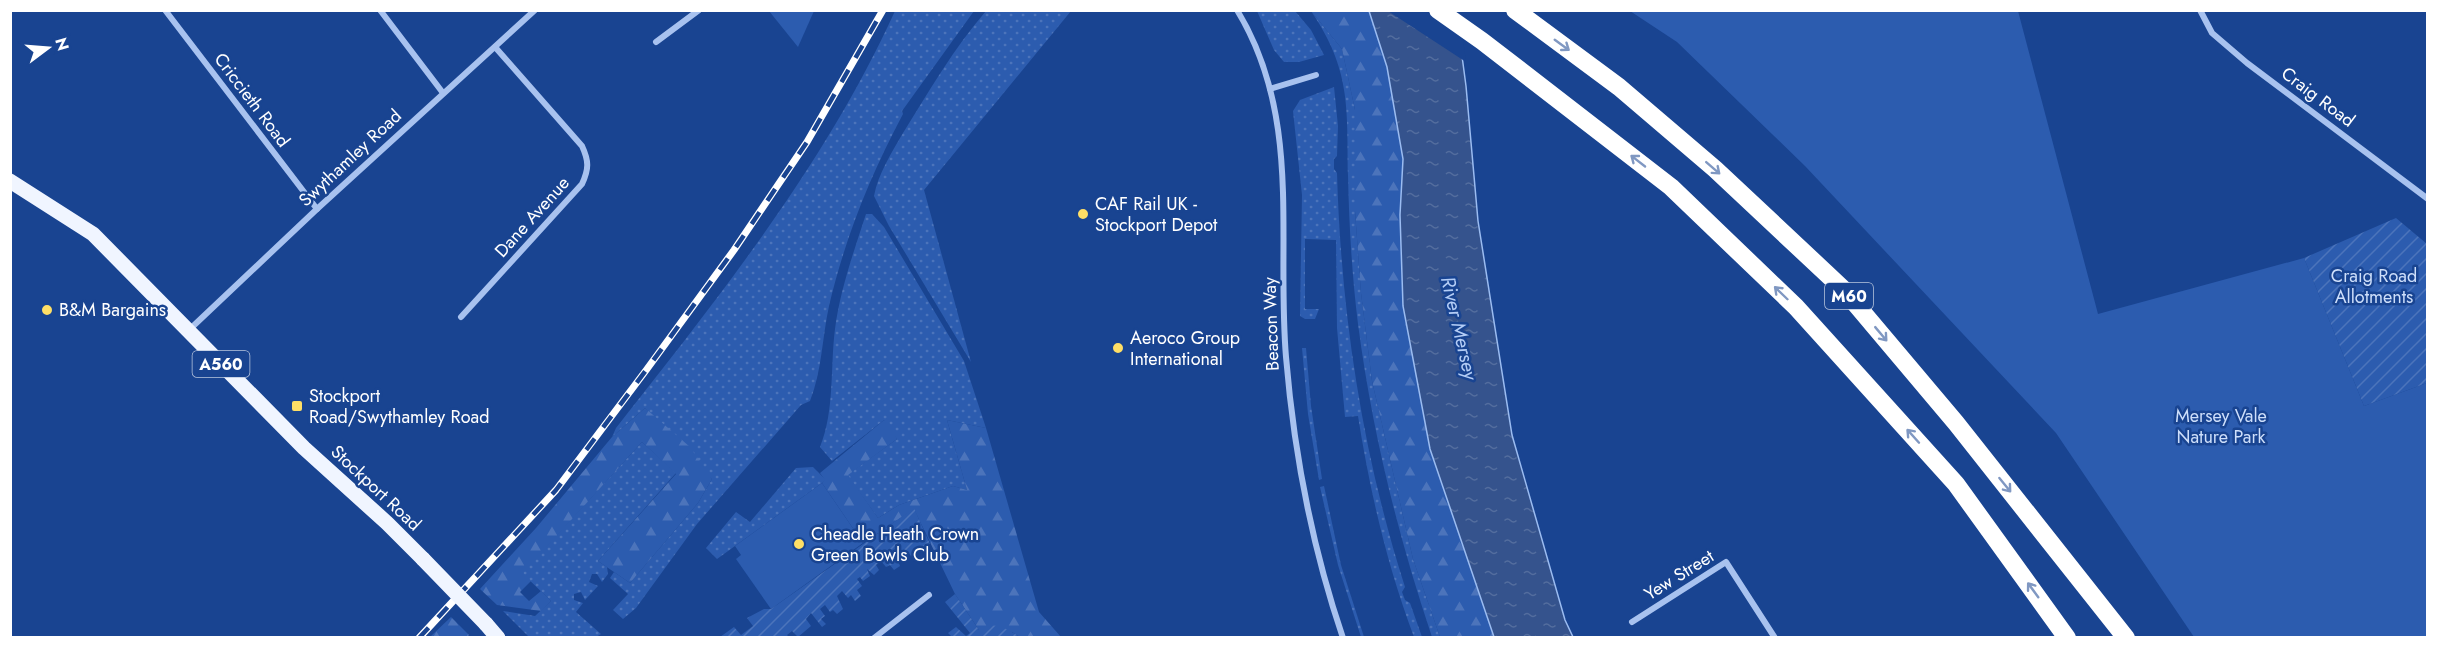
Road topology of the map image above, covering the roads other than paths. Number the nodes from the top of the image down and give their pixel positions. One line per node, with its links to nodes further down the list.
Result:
1 (165, 10): 16 (street, Criccieth Road)
2 (380, 10): 13 (street)
3 (535, 10): 10 (street, Swythamley Road)
4 (699, 10): 9 (street)
5 (1237, 10): 12 (street, Beacon Way)
6 (1438, 10): 25 (highway, M60, one-way to 6)
7 (1515, 10): 26 (highway, M60, one-way to 26)
8 (2200, 10): 15 (street, Craig Road)
9 (656, 42)
10 (495, 47): 13 (street, Swythamley Road); 17 (street, Dane Avenue)
11 (1316, 75): 12 (street)
12 (1270, 89): 23 (street, Beacon Way)
13 (443, 93): 16 (street, Swythamley Road)
14 (10, 181): 18 (main road, Stockport Road / A560)
15 (2427, 199)
16 (317, 209): 18 (street, Swythamley Road)
17 (461, 317)
18 (189, 330): 21 (main road, Stockport Road / A560, bridge)
19 (929, 595): 22 (street)
20 (1632, 622): 24 (street, Yew Street)
21 (498, 638)
22 (874, 638)
23 (1343, 638)
24 (1775, 638)
25 (2067, 638)
26 (2126, 638)

